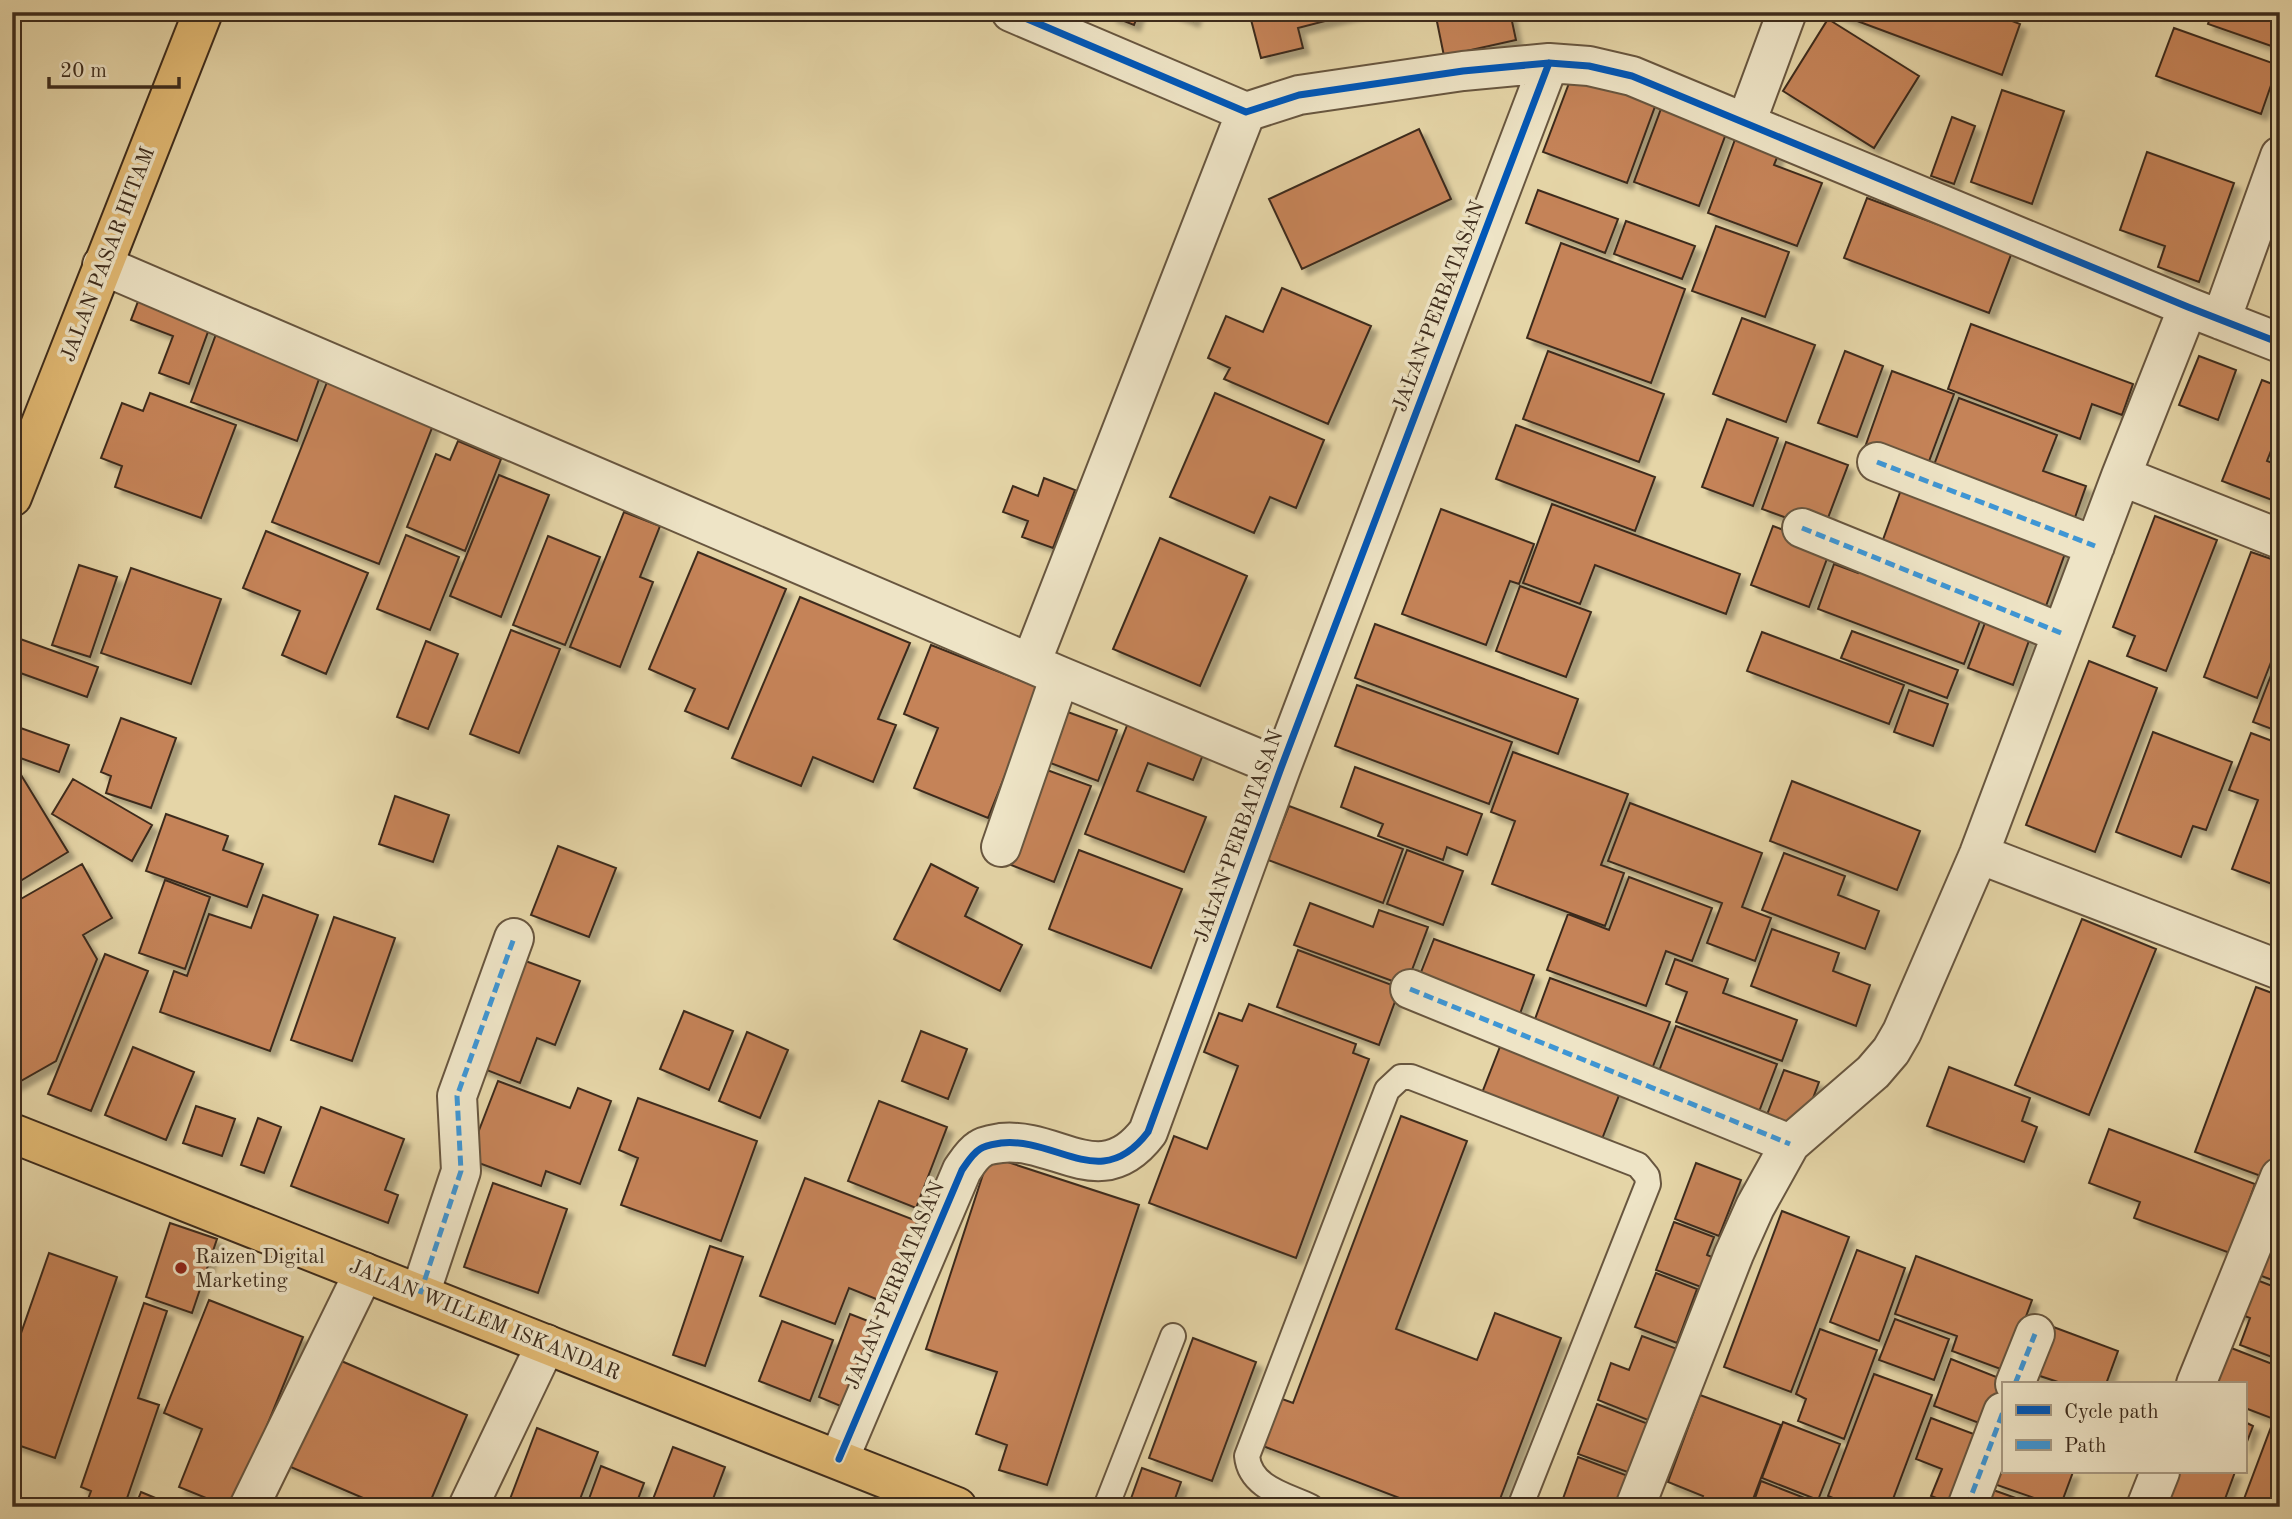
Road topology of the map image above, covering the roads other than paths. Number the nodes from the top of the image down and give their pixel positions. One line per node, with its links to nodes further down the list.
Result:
1 (203, 12): 8 (main road, JALAN PASAR HITAM)
2 (1011, 12): 5 (street)
3 (1787, 12): 6 (street)
4 (1549, 63): 5 (street); 6 (street); 19 (street, JALAN PERBATASAN)
5 (1246, 112): 18 (street)
6 (1746, 123): 9 (street)
7 (2280, 156): 9 (street)
8 (102, 265): 13 (main road, JALAN PASAR HITAM); 18 (street)
9 (2204, 314): 10 (street); 12 (street)
10 (2280, 343)
11 (1877, 462): 16 (street)
12 (2121, 476): 15 (street); 16 (street)
13 (12, 497)
14 (1802, 528): 17 (street)
15 (2280, 539)
16 (2095, 545): 17 (street)
17 (2061, 633): 21 (street)
18 (1046, 670): 19 (street); 20 (street)
19 (1281, 768): 36 (street, JALAN PERBATASAN)
20 (1001, 847)
21 (1979, 854): 23 (street); 26 (street)
22 (514, 938): 29 (street)
23 (2280, 970)
24 (1410, 989): 26 (street)
25 (12, 1133): 28 (main road, JALAN WILLEM ISKANDAR)
26 (1790, 1144): 44 (street)
27 (2280, 1177): 34 (street)
28 (364, 1272): 29 (main road, JALAN WILLEM ISKANDAR); 38 (street)
29 (421, 1294): 32 (main road, JALAN WILLEM ISKANDAR)
30 (2035, 1334): 33 (street)
31 (1173, 1336): 41 (lane)
32 (546, 1343): 36 (main road, JALAN WILLEM ISKANDAR); 39 (street)
33 (2016, 1382)
34 (2197, 1382)
35 (2002, 1415): 45 (street)
36 (839, 1460): 40 (main road, JALAN WILLEM ISKANDAR)
37 (2159, 1474): 46 (street)
38 (249, 1507)
39 (468, 1507)
40 (957, 1507)
41 (1105, 1507)
42 (1311, 1507): 43 (lane)
43 (1520, 1507)
44 (1635, 1507)
45 (1967, 1507)
46 (2146, 1507)

